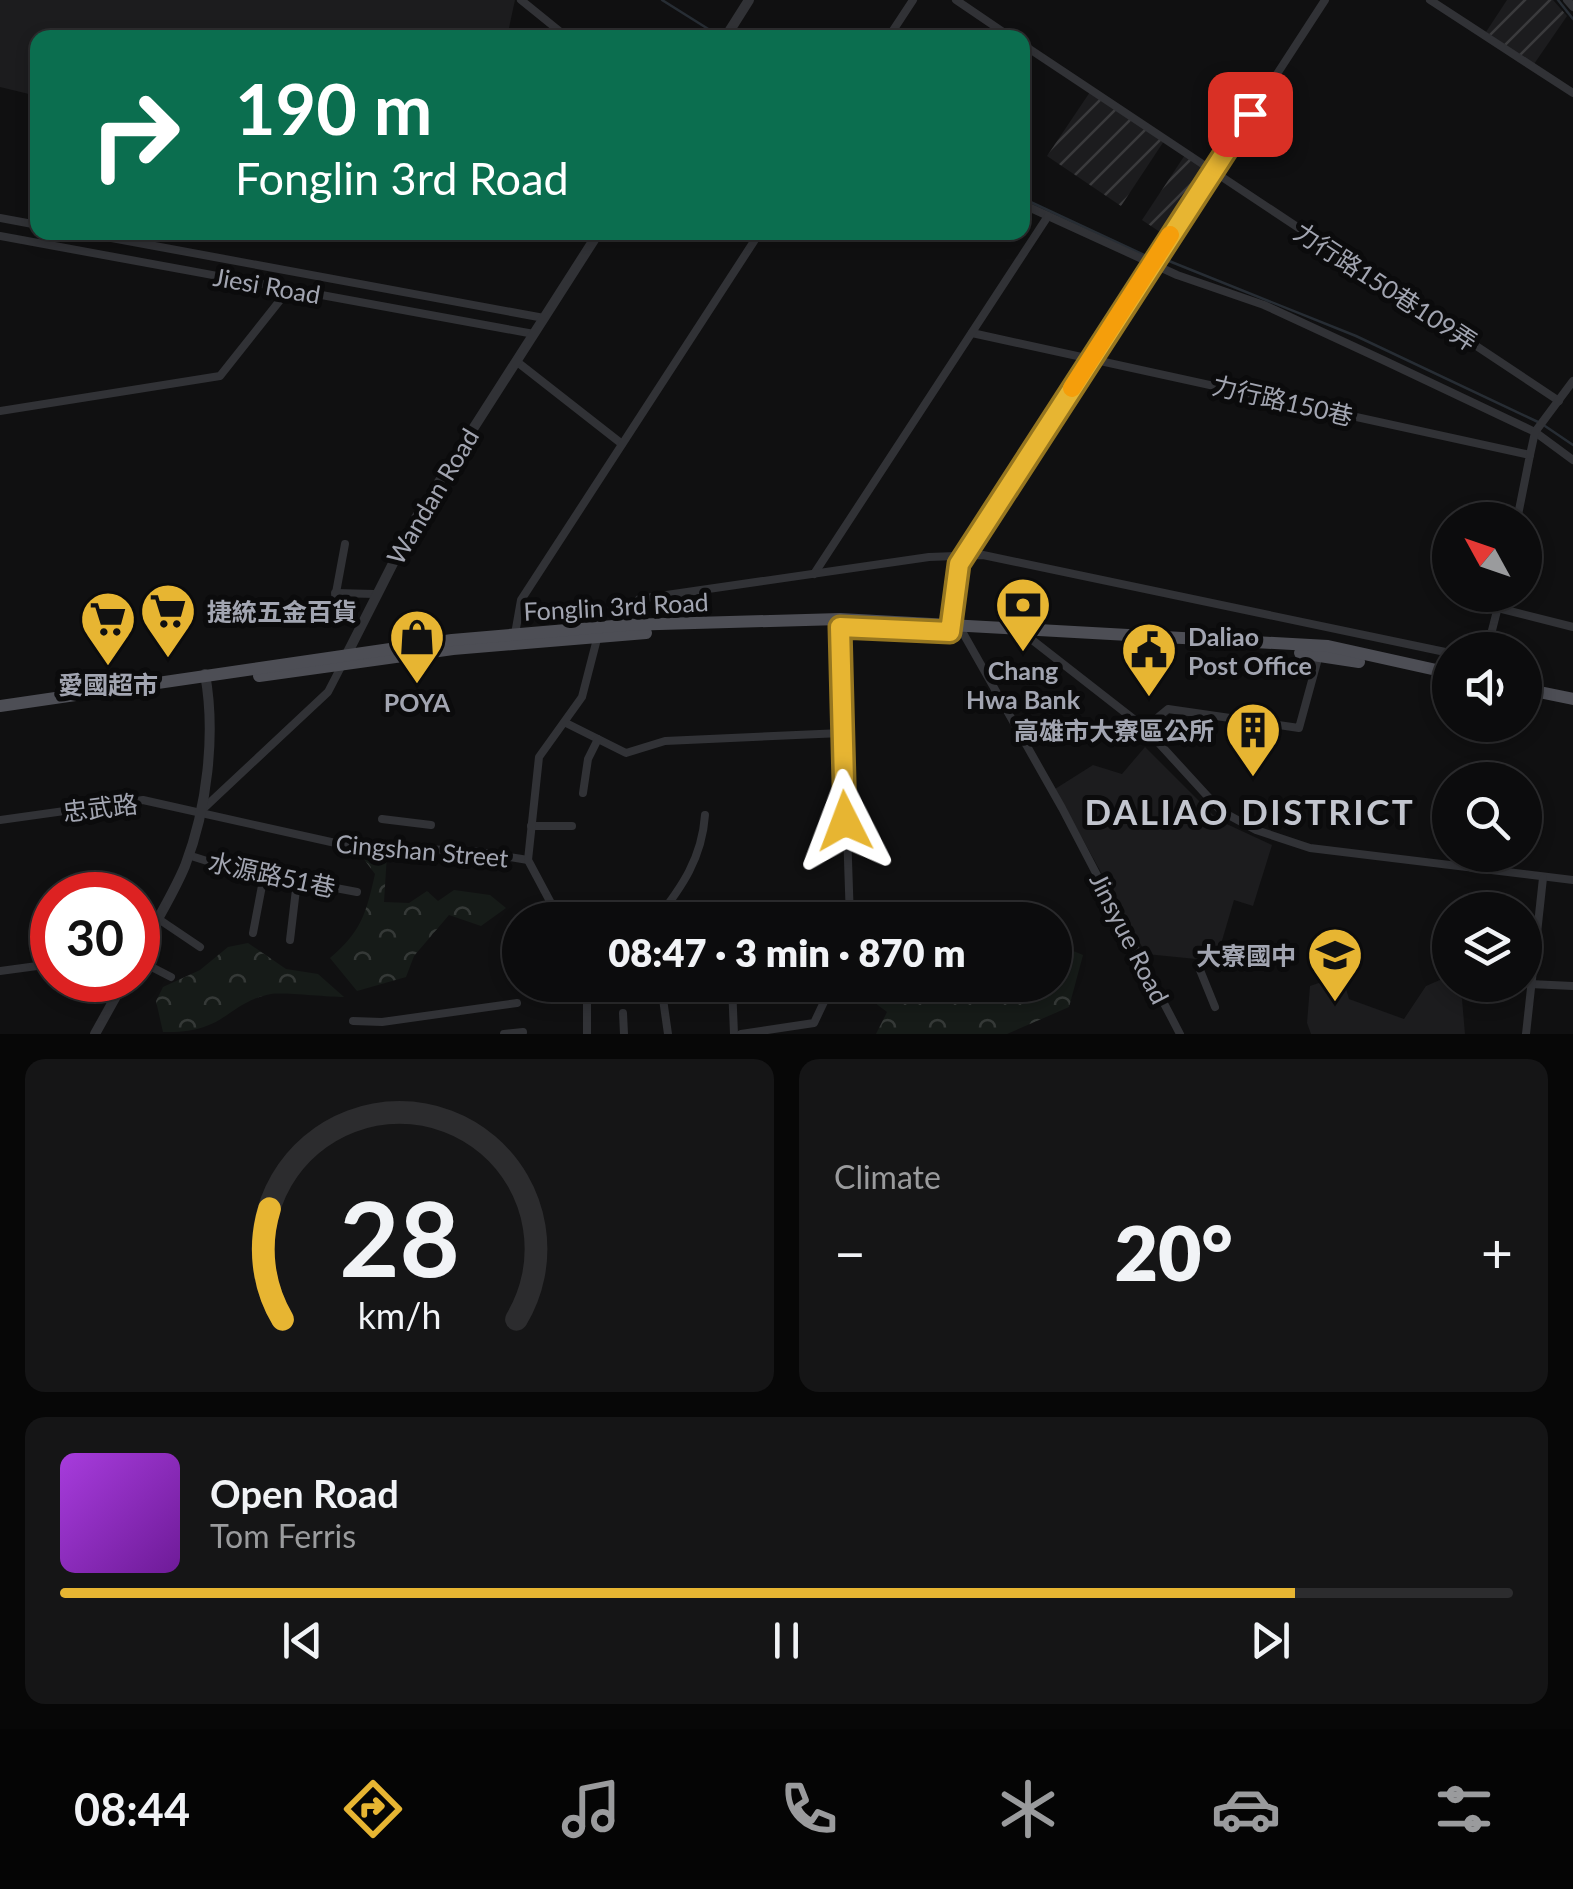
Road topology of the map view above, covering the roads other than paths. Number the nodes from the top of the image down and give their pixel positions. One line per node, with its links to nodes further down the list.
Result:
1 (521, 0): 9 (street)
2 (750, 0): 10 (street)
3 (912, 0): 11 (street)
4 (956, 0): 12 (street)
5 (1325, 0): 15 (street)
6 (1430, 0): 14 (street)
7 (1567, 0): 8 (street)
8 (1573, 8)
9 (558, 30)
10 (730, 30)
11 (893, 30)
12 (1000, 30)
13 (1030, 49): 15 (street, 力行路150巷109弄)
14 (1573, 93)
15 (1212, 171): 24 (street); 32 (street, 力行路150巷109弄)
16 (1030, 208): 17 (street)
17 (1048, 216): 24 (street); 27 (street)
18 (0, 218): 19 (street)
19 (30, 224)
20 (0, 236): 25 (street, Jiesi Road)
21 (122, 240): 26 (street, Jiesi Road)
22 (594, 240): 26 (street)
23 (755, 240): 35 (street)
24 (1151, 263): 29 (street); 34 (street)
25 (289, 289): 28 (street, Jiesi Road); 33 (street)
26 (544, 318): 28 (street, Wandan Road)
27 (972, 332): 29 (street, 力行路150巷); 41 (street)
28 (534, 334): 30 (street, Wandan Road)
29 (1091, 357): 36 (street, 力行路150巷); 40 (street)
30 (516, 361): 35 (street); 43 (street, Wandan Road)
31 (1573, 382): 32 (street)
32 (1560, 401): 34 (street)
33 (0, 412)
34 (1535, 432): 36 (street); 37 (street)
35 (622, 444): 51 (street)
36 (1530, 456): 38 (street)
37 (1573, 460)
38 (1521, 502)
39 (344, 544): 42 (street)
40 (964, 556): 41 (street); 49 (street); 53 (street)
41 (814, 574): 47 (street)
42 (335, 593): 43 (street); 44 (street)
43 (375, 594): 55 (street, Wandan Road)
44 (333, 608)
45 (1514, 612): 48 (street)
46 (840, 623): 47 (main road, Fonglin 3rd Road); 49 (main road, Fonglin 3rd Road); 50 (main road, Fonglin 3rd Road); 67 (street)
47 (626, 626): 50 (main road, Fonglin 3rd Road)
48 (1573, 627)
49 (957, 628): 52 (main road, Fonglin 3rd Road); 119 (street, Jinsyue Road)
50 (598, 631): 51 (main road, Fonglin 3rd Road); 55 (main road, Fonglin 3rd Road); 65 (street)
51 (515, 634): 55 (main road, Fonglin 3rd Road)
52 (1031, 635): 54 (main road, Fonglin 3rd Road); 66 (street)
53 (1432, 649)
54 (1320, 650): 56 (main road); 57 (main road); 66 (street)
55 (344, 660): 58 (main road, Fonglin 3rd Road); 70 (street)
56 (1432, 670)
57 (1432, 677)
58 (205, 678): 62 (main road); 64 (main road); 70 (street)
59 (1542, 692): 60 (main road)
60 (1573, 698)
61 (1542, 701): 63 (main road)
62 (0, 706)
63 (1573, 707)
64 (0, 714)
65 (566, 724): 68 (street); 75 (street)
66 (1145, 728): 80 (street)
67 (842, 733): 68 (street); 87 (street)
68 (598, 739): 69 (street)
69 (583, 794)
70 (199, 812): 73 (street, 忠武路); 77 (street); 78 (street, Cingshan Street)
71 (705, 815): 86 (street)
72 (382, 819): 74 (street)
73 (0, 820)
74 (432, 825)
75 (532, 826): 76 (street); 78 (street)
76 (572, 826)
77 (188, 854): 79 (street, 水源路51巷); 88 (street)
78 (528, 860): 85 (street)
79 (264, 875): 82 (street, 水源路51巷); 90 (street)
80 (1543, 878): 81 (street); 84 (street)
81 (1573, 880)
82 (297, 882): 83 (street, 水源路51巷); 91 (street)
83 (357, 892)
84 (1541, 892)
85 (551, 902)
86 (670, 902)
87 (849, 902)
88 (160, 914)
89 (160, 919): 92 (street)
90 (253, 933)
91 (290, 940)
92 (200, 946)
93 (30, 967): 96 (street)
94 (160, 970): 97 (street)
95 (1200, 970): 107 (street)
96 (0, 971)
97 (171, 976)
98 (1542, 985): 99 (street)
99 (1573, 986)
100 (112, 1002): 112 (street)
101 (587, 1002): 115 (street)
102 (663, 1002): 117 (street)
103 (734, 1002): 118 (street)
104 (824, 1002): 118 (street)
105 (1529, 1002): 120 (street)
106 (517, 1004): 110 (street)
107 (1215, 1006)
108 (623, 1013): 116 (street)
109 (352, 1021): 110 (street)
110 (382, 1022): 113 (street)
111 (523, 1032): 114 (street)
112 (95, 1034)
113 (385, 1034)
114 (504, 1034)
115 (587, 1034)
116 (624, 1034)
117 (668, 1034)
118 (738, 1034)
119 (1180, 1034)
120 (1526, 1034)

